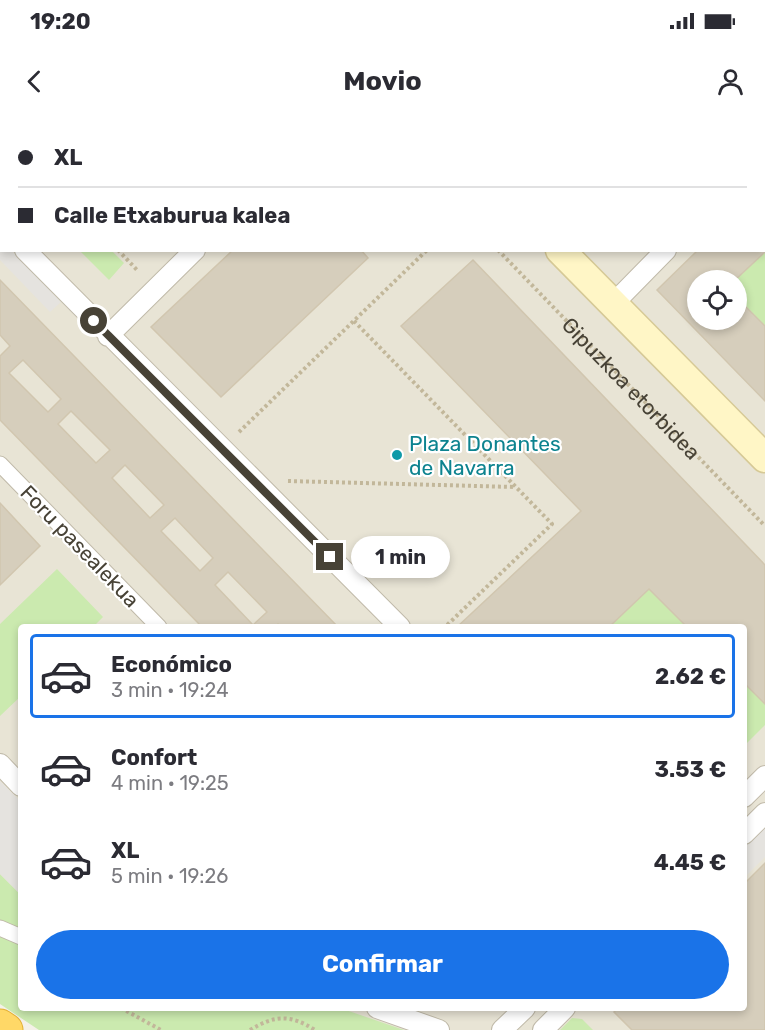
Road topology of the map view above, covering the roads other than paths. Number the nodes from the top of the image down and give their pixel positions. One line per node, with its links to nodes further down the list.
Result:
1 (27, 252): 6 (street)
2 (193, 252): 6 (street)
3 (562, 252): 5 (main road, Gipuzkoa etorbidea)
4 (664, 252): 5 (street)
5 (612, 305): 7 (main road, Gipuzkoa etorbidea)
6 (108, 336): 10 (street)
7 (765, 458)
8 (0, 464): 9 (street, Foru pasealekua)
9 (156, 624)
10 (395, 624)
11 (0, 764): 13 (street)
12 (765, 776): 14 (street)
13 (18, 783)
14 (747, 794)
15 (765, 813): 16 (street)
16 (747, 831)
17 (0, 928): 18 (street)
18 (18, 937)
19 (385, 1011): 24 (street)
20 (522, 1011): 25 (street)
21 (562, 1011): 26 (street)
22 (0, 1026): 23 (highway)
23 (6, 1030)
24 (439, 1030)
25 (502, 1030)
26 (543, 1030)

